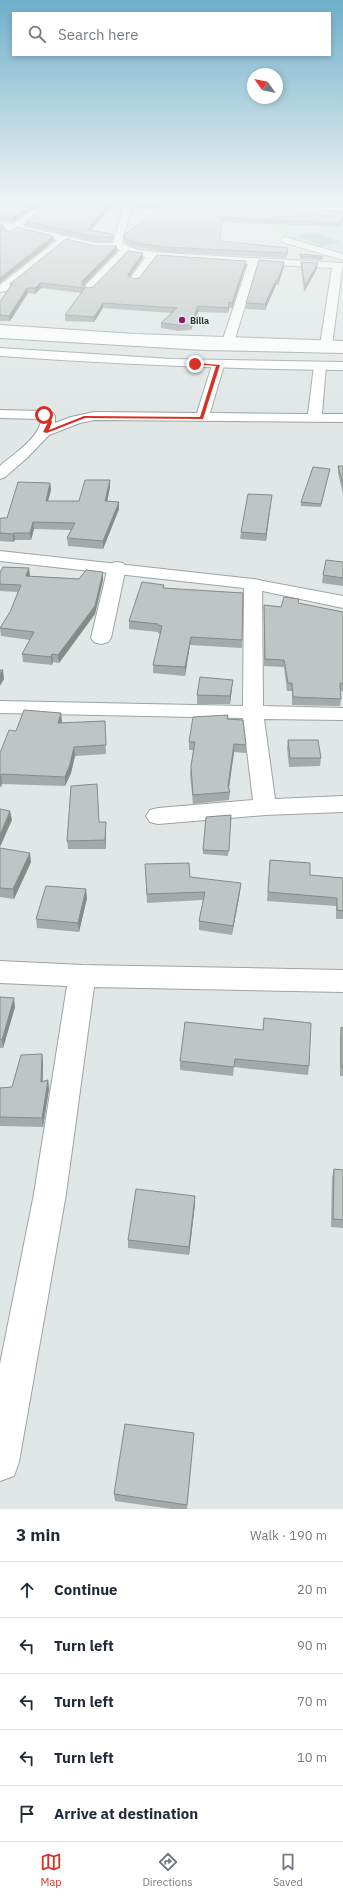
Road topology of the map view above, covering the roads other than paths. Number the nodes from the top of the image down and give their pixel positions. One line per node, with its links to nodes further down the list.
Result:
1 (22, 272): 7 (main road)
2 (102, 272): 8 (main road)
3 (140, 272): 6 (main road)
4 (250, 272): 12 (main road)
5 (339, 272): 13 (main road)
6 (134, 280)
7 (2, 288)
8 (88, 289)
9 (0, 329): 12 (main road)
10 (0, 334): 15 (main road)
11 (0, 340): 17 (main road)
12 (228, 342): 13 (main road)
13 (326, 345): 14 (main road)
14 (343, 345)
15 (343, 349)
16 (0, 352): 18 (main road)
17 (343, 356)
18 (218, 365): 19 (main road); 23 (main road)
19 (320, 366): 20 (main road); 22 (main road)
20 (343, 366)
21 (0, 414): 25 (main road)
22 (314, 417): 23 (main road); 24 (main road)
23 (202, 418): 25 (main road)
24 (343, 418)
25 (45, 432): 27 (main road)
26 (0, 457): 27 (main road)
27 (18, 457): 28 (main road)
28 (0, 474)
29 (0, 556): 30 (main road)
30 (117, 568): 31 (main road); 33 (main road)
31 (252, 584): 32 (main road); 35 (main road)
32 (343, 602)
33 (101, 638)
34 (0, 708): 35 (main road)
35 (253, 713): 36 (main road); 38 (main road)
36 (343, 714)
37 (343, 804): 38 (main road)
38 (265, 807): 39 (main road)
39 (158, 816)
40 (0, 972): 41 (main road)
41 (82, 976): 42 (main road); 43 (main road)
42 (343, 981)
43 (0, 1462)

